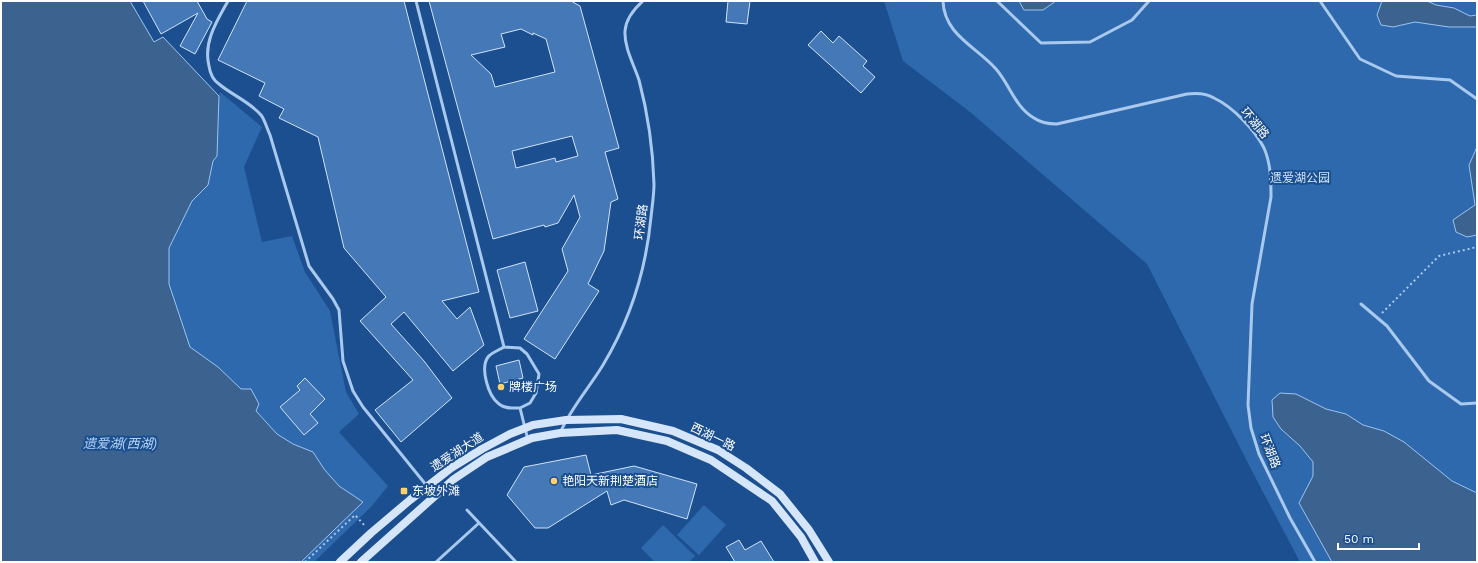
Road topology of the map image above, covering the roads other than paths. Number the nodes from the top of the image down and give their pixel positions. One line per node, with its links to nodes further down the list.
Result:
1 (228, 1): 17 (lane)
2 (416, 1): 10 (lane)
3 (643, 1): 13 (lane, 环湖路)
4 (943, 1): 27 (lane, 环湖路)
5 (997, 1): 6 (lane)
6 (1149, 1)
7 (1320, 1): 8 (lane)
8 (1477, 99)
9 (1361, 304): 11 (lane)
10 (504, 347): 12 (lane); 12 (lane)
11 (1477, 403)
12 (520, 408): 14 (lane)
13 (566, 420): 14 (main road, 遗爱湖大道); 15 (lane, 环湖路); 26 (main road, 西湖一路)
14 (525, 428): 16 (lane); 17 (main road, 遗爱湖大道)
15 (560, 433): 16 (main road, 遗爱湖大道); 25 (main road, 西湖一路)
16 (528, 440): 18 (main road, 遗爱湖大道)
17 (427, 487): 18 (lane); 21 (main road, 遗爱湖大道)
18 (435, 496): 22 (main road, 遗爱湖大道)
19 (468, 510): 20 (lane)
20 (479, 523): 23 (lane); 24 (lane)
21 (340, 562)
22 (361, 562)
23 (436, 562)
24 (516, 562)
25 (815, 562)
26 (829, 562)
27 (1315, 562)

